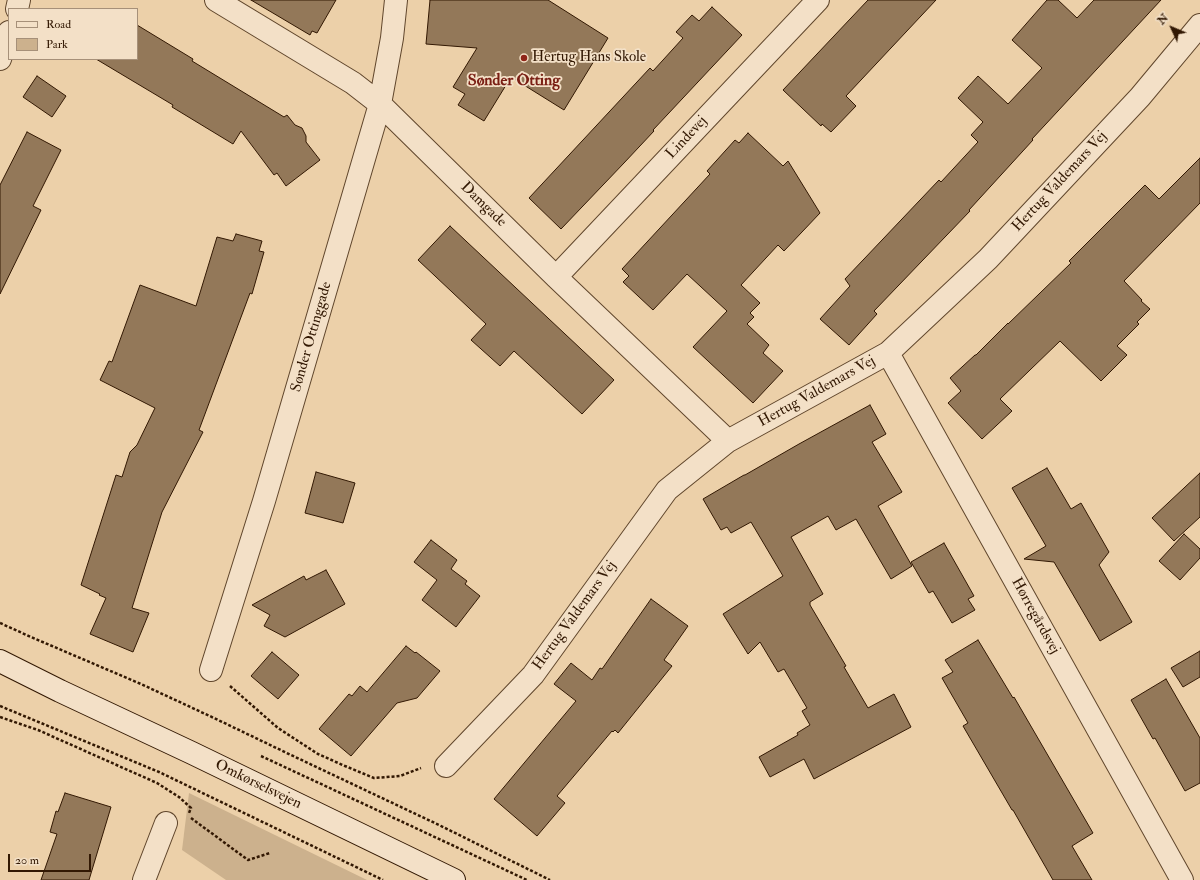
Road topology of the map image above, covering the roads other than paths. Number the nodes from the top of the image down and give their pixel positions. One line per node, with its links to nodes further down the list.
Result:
1 (216, 0): 7 (street, Damgade)
2 (396, 0): 7 (street, Sønder Ottinggade)
3 (818, 0): 8 (street, Lindevej)
4 (1200, 25): 9 (street, Hertug Valdemars Vej)
5 (8, 35): 6 (street)
6 (0, 59)
7 (380, 104): 8 (street, Damgade); 12 (street, Sønder Ottinggade)
8 (556, 277): 10 (street, Damgade)
9 (888, 353): 10 (street, Hertug Valdemars Vej); 19 (street, Hørregårdsvej)
10 (728, 441): 15 (street, Hertug Valdemars Vej)
11 (0, 660): 14 (street, Omkørselsvejen)
12 (211, 670)
13 (0, 675): 14 (street, Omkørselsvejen)
14 (60, 691): 18 (street, Omkørselsvejen)
15 (446, 766)
16 (166, 823): 17 (street)
17 (144, 880)
18 (454, 880)
19 (1182, 880)

